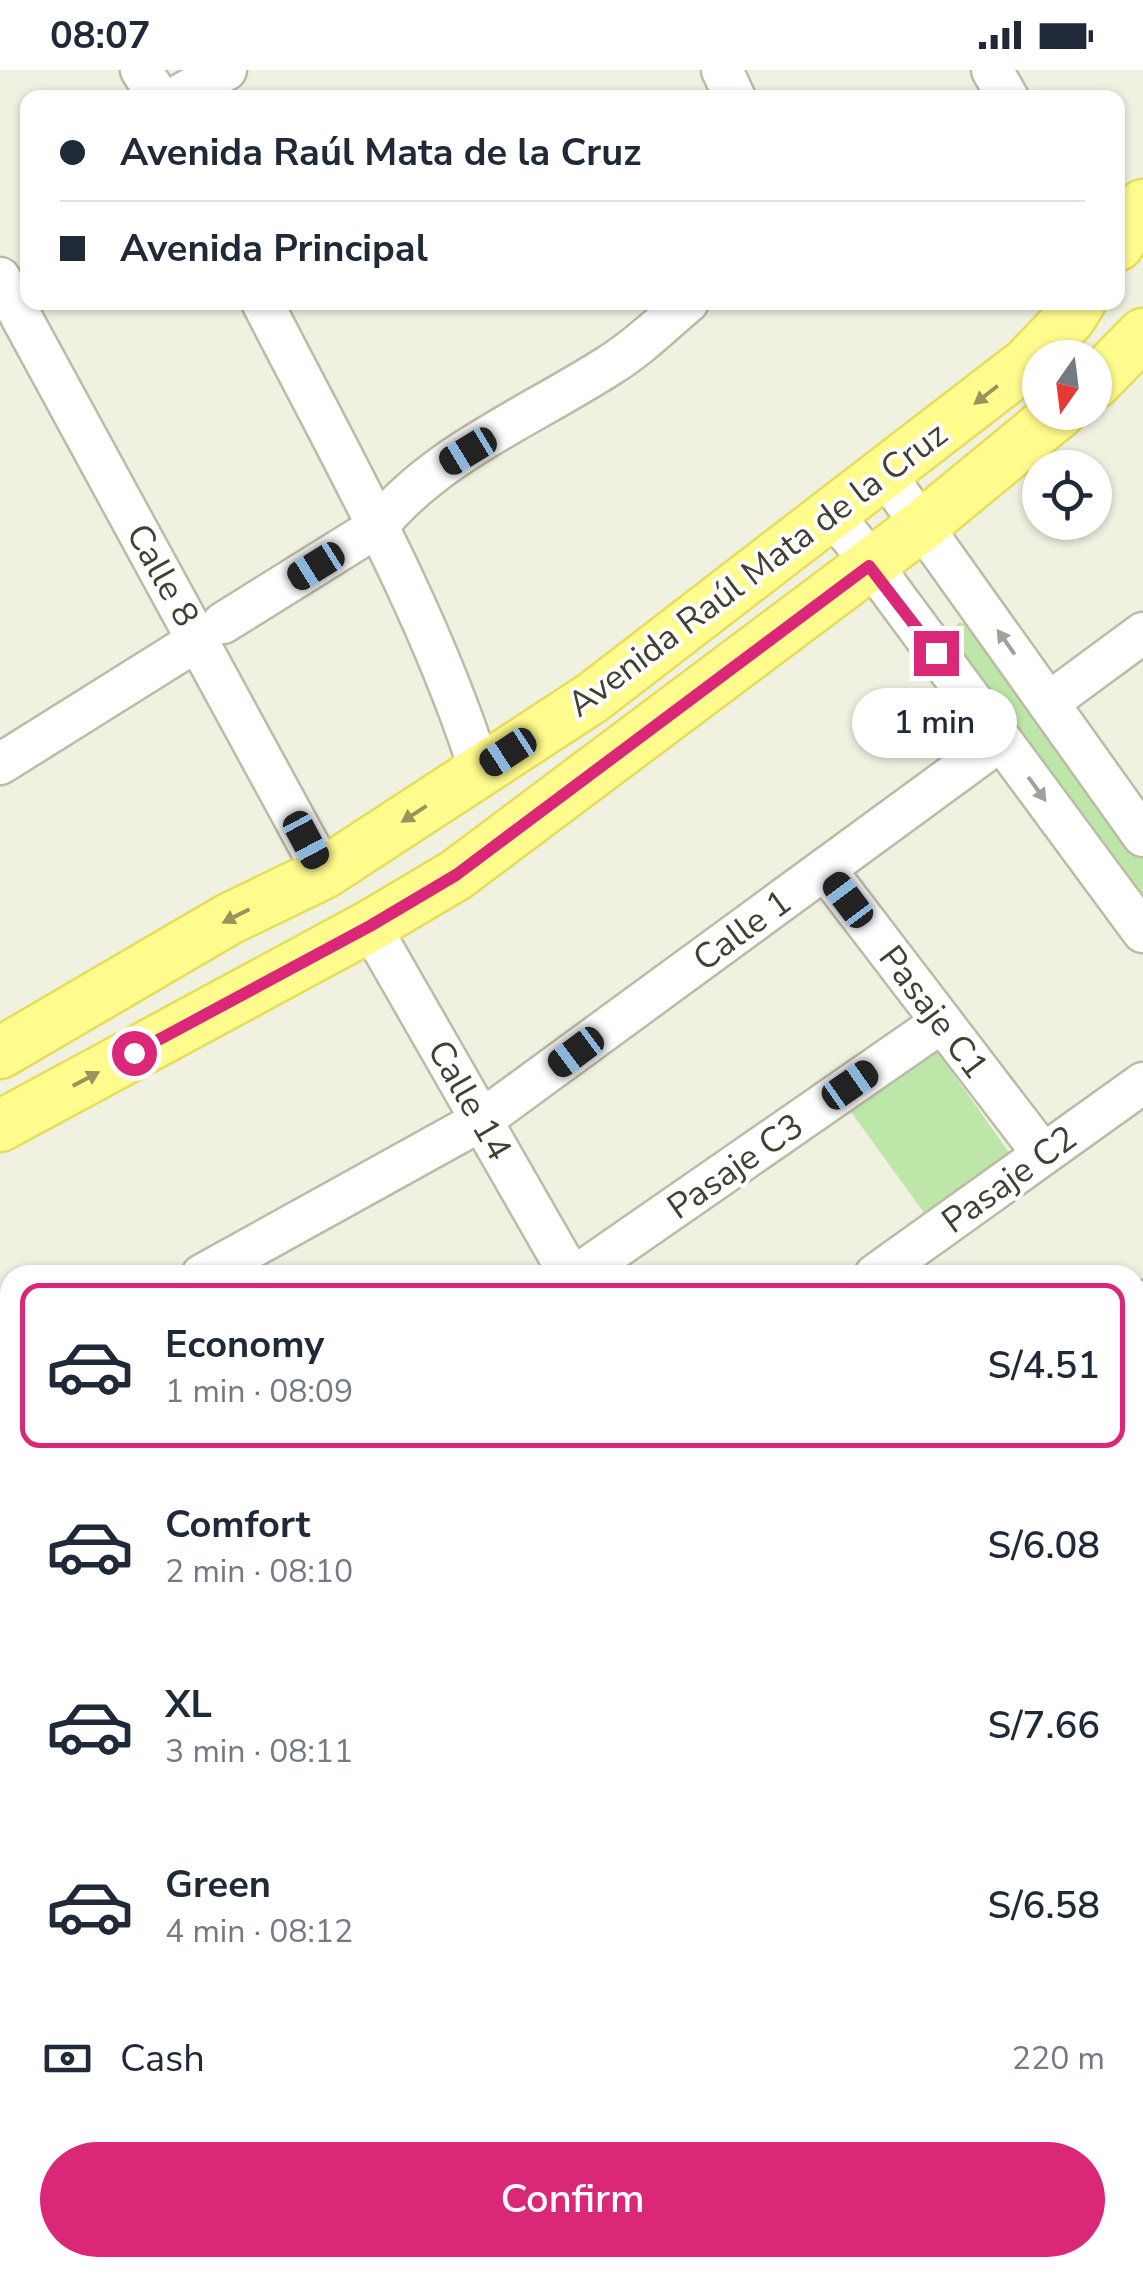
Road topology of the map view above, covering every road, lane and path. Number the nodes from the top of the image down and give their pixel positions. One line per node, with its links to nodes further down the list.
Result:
1 (226, 70): 2 (street)
2 (189, 90)
3 (1143, 205): 4 (main road)
4 (1125, 234)
5 (0, 278): 17 (street, Calle 8)
6 (266, 310): 15 (street)
7 (678, 310): 15 (street)
8 (1075, 310): 12 (main road, Avenida Raúl Mata de la Cruz, one-way to 12)
9 (1143, 334): 10 (main road)
10 (1112, 366)
11 (1038, 430): 14 (main road, Avenida Raúl Mata de la Cruz)
12 (885, 474): 13 (main road, Avenida Raúl Mata de la Cruz); 14 (street)
13 (831, 516): 16 (street); 22 (main road, Avenida Raúl Mata de la Cruz)
14 (924, 524): 16 (main road, Avenida Raúl Mata de la Cruz); 19 (street, one-way to 14)
15 (377, 528): 17 (street); 22 (street)
16 (869, 566): 20 (street); 26 (main road, Avenida Raúl Mata de la Cruz)
17 (211, 632): 21 (street); 25 (street, Calle 8)
18 (1143, 633): 19 (street)
19 (1048, 703): 23 (street)
20 (1002, 740): 24 (street, Calle 1); 27 (street, one-way to 27)
21 (0, 762)
22 (480, 770): 25 (main road, Avenida Raúl Mata de la Cruz, one-way to 25)
23 (1143, 836)
24 (825, 869): 28 (street, Pasaje C1); 31 (street, Calle 1)
25 (324, 873): 29 (main road, Avenida Raúl Mata de la Cruz, one-way to 29)
26 (370, 926): 31 (street, Calle 14); 32 (main road, Avenida Raúl Mata de la Cruz, one-way to 26)
27 (1143, 932)
28 (942, 1022): 33 (street, Pasaje C1); 36 (street, Pasaje C3)
29 (0, 1053)
30 (1143, 1083): 33 (street, Pasaje C2)
31 (482, 1120): 34 (street, Calle 1); 35 (street, Calle 14)
32 (0, 1126)
33 (1043, 1154): 37 (street, Pasaje C2)
34 (220, 1265)
35 (568, 1265)
36 (589, 1265)
37 (888, 1265)

